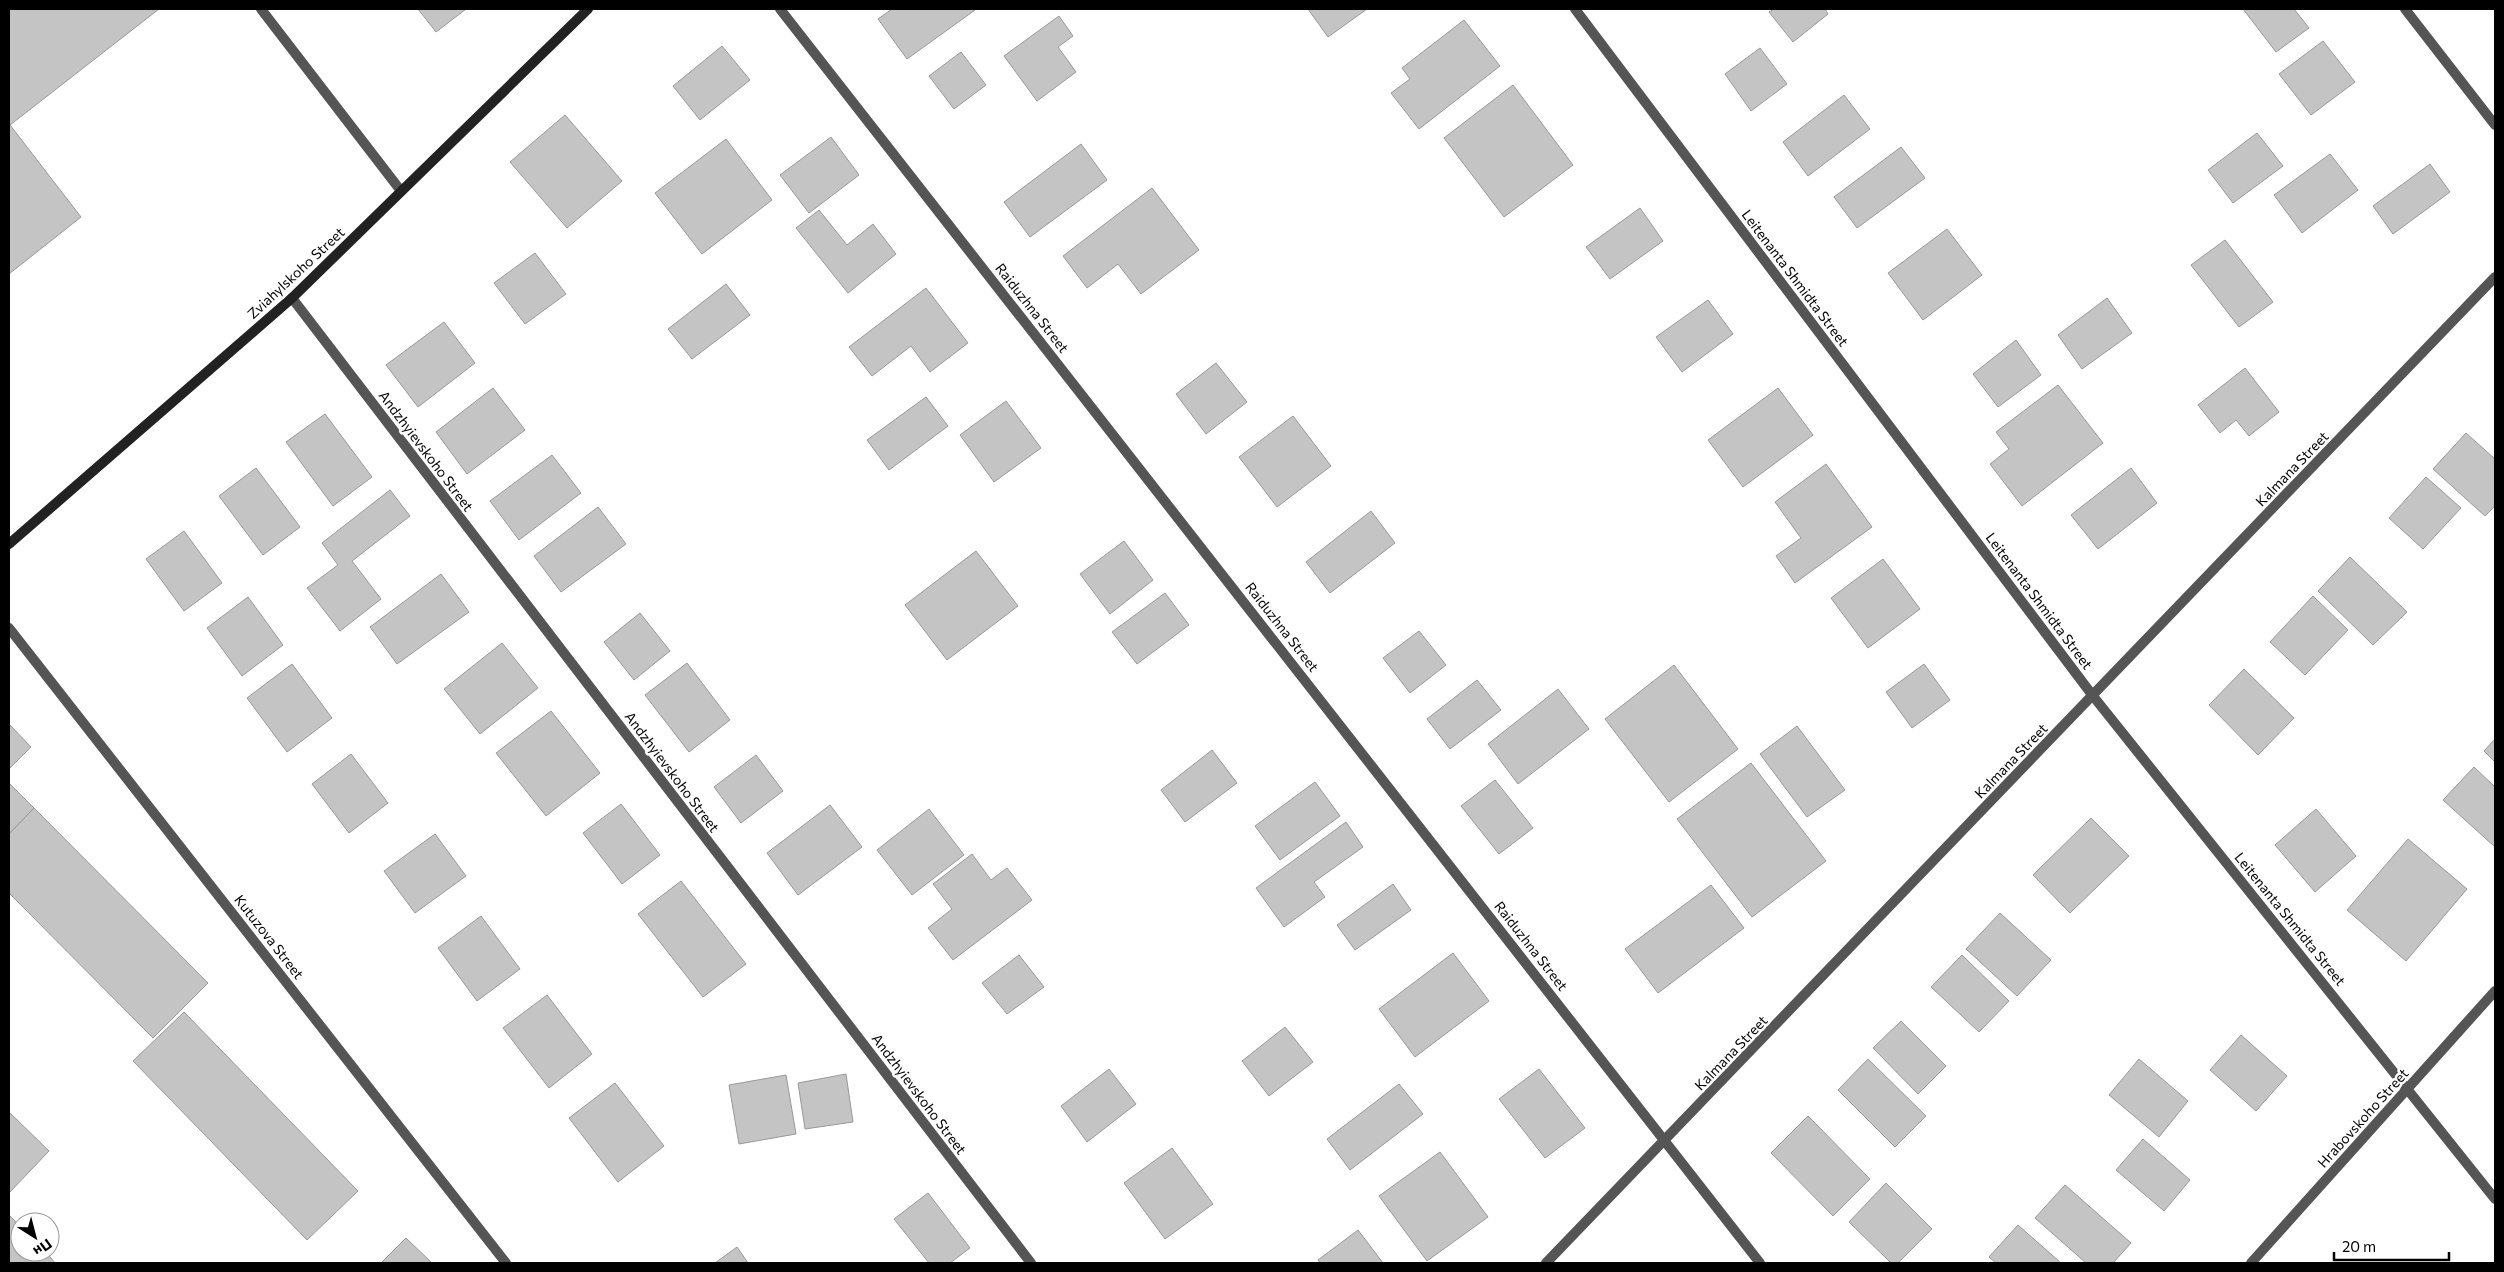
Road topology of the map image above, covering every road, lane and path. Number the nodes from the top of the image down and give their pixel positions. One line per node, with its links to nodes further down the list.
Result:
1 (261, 9): 7 (street)
2 (588, 9): 7 (street, Zviahylskoho Street)
3 (780, 9): 15 (street, Raiduzhna Street)
4 (1575, 9): 12 (street, Leitenanta Shmidta Street)
5 (2405, 9): 6 (street)
6 (2495, 125)
7 (401, 191): 9 (street, Zviahylskoho Street)
8 (2495, 277): 12 (street, Kalmana Street)
9 (292, 298): 10 (street, Zviahylskoho Street); 18 (street, Andzhyievskoho Street)
10 (9, 544)
11 (9, 628): 17 (street, Kutuzova Street)
12 (2093, 696): 14 (street, Leitenanta Shmidta Street); 15 (street, Kalmana Street)
13 (2495, 991): 14 (street, Hrabovskoho Street)
14 (2408, 1088): 16 (street, Leitenanta Shmidta Street); 21 (street, Hrabovskoho Street)
15 (1666, 1140): 19 (street, Kalmana Street); 20 (street, Raiduzhna Street)
16 (2495, 1199)
17 (506, 1263)
18 (1031, 1263)
19 (1546, 1263)
20 (1760, 1263)
21 (2251, 1263)

